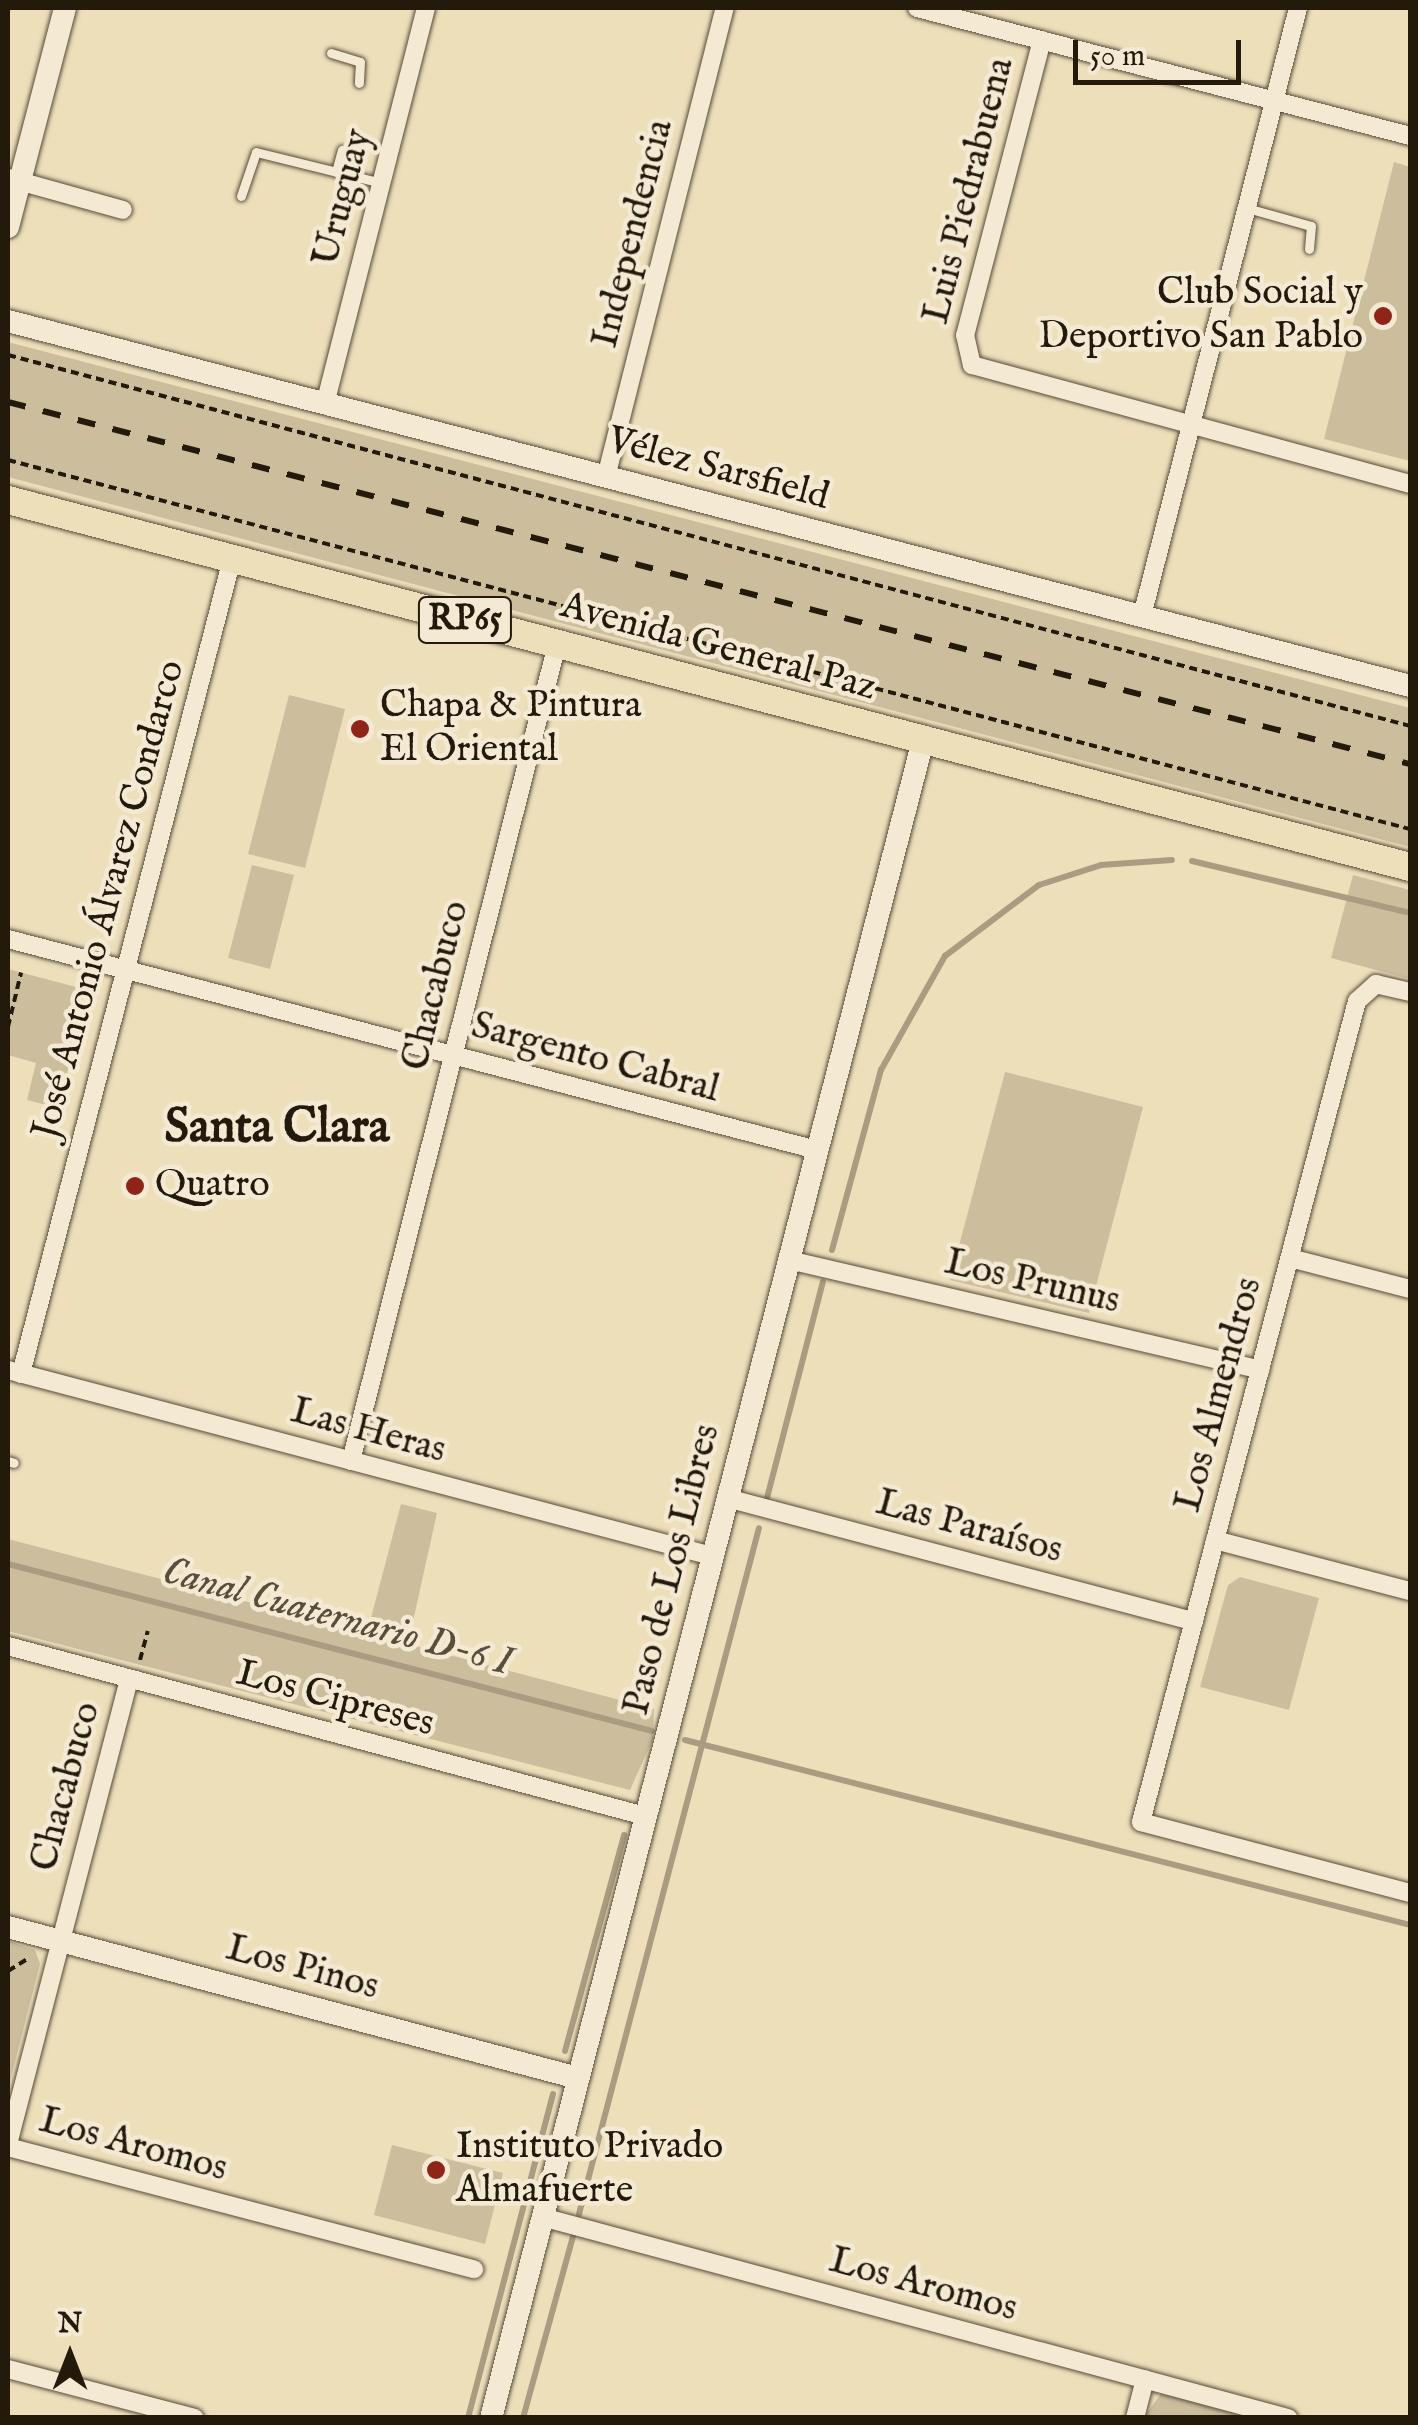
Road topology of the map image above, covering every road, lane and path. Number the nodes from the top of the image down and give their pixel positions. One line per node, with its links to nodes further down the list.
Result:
1 (65, 8): 13 (street)
2 (426, 8): 14 (street, Uruguay)
3 (725, 8): 25 (street, Independencia)
4 (918, 8): 6 (street)
5 (1298, 8): 9 (street)
6 (1042, 40): 9 (street); 23 (street, Luis Piedrabuena)
7 (331, 53): 8 (lane)
8 (359, 83)
9 (1274, 100): 10 (street); 16 (street)
10 (1410, 136)
11 (342, 150): 12 (lane)
12 (336, 172): 14 (lane); 15 (lane)
13 (13, 180): 17 (street); 18 (street)
14 (381, 183): 22 (street, Uruguay)
15 (241, 196)
16 (1247, 208): 19 (lane); 23 (street)
17 (124, 210)
18 (8, 227)
19 (1308, 249)
20 (8, 321): 22 (street, Vélez Sarsfield)
21 (8, 355): 32 (path)
22 (325, 404): 25 (street, Vélez Sarsfield)
23 (1190, 427): 26 (street); 29 (street)
24 (8, 460): 34 (path)
25 (606, 477): 29 (street, Vélez Sarsfield)
26 (1410, 484)
27 (8, 500): 28 (main road, Avenida General Paz / RP65)
28 (232, 559): 30 (main road, Avenida General Paz / RP65); 37 (street, José Antonio Álvarez Condarco)
29 (1142, 616): 31 (street, Vélez Sarsfield)
30 (556, 644): 33 (main road, Avenida General Paz / RP65); 41 (street, Chacabuco)
31 (1410, 686)
32 (1410, 726)
33 (923, 740): 35 (main road, Avenida General Paz / RP65); 42 (street, Paso de Los Libres)
34 (1410, 828)
35 (1410, 868)
36 (8, 940): 37 (street, Sargento Cabral)
37 (126, 970): 41 (street, Sargento Cabral); 47 (street, José Antonio Álvarez Condarco)
38 (21, 972): 40 (path)
39 (1410, 992): 43 (street, Los Almendros)
40 (8, 1027)
41 (453, 1055): 42 (street, Sargento Cabral); 48 (street, Chacabuco)
42 (817, 1150): 44 (street, Paso de Los Libres)
43 (1290, 1258): 45 (street); 46 (street, Los Almendros)
44 (789, 1260): 46 (street, Los Prunus); 49 (street, Paso de Los Libres)
45 (1410, 1289)
46 (1260, 1370): 50 (street, Los Almendros)
47 (14, 1372): 48 (street, Las Heras)
48 (351, 1461): 51 (street, Las Heras)
49 (727, 1498): 51 (street, Paso de Los Libres); 53 (street, Las Paraísos)
50 (1216, 1540): 52 (street); 53 (street, Los Almendros)
51 (712, 1556): 60 (street, Paso de Los Libres)
52 (1410, 1590)
53 (1194, 1621): 61 (street, Los Almendros)
54 (148, 1631): 57 (path)
55 (8, 1646): 59 (street, Los Cipreses)
56 (121, 1656): 57 (path)
57 (140, 1661): 58 (path)
58 (159, 1666)
59 (129, 1678): 60 (street, Los Cipreses); 63 (street, Chacabuco)
60 (645, 1816): 68 (street, Paso de Los Libres)
61 (1410, 1893)
62 (8, 1927): 63 (street, Los Pinos)
63 (60, 1941): 68 (street, Los Pinos); 69 (street, Chacabuco)
64 (26, 1952): 65 (path)
65 (32, 1956): 66 (path); 67 (path)
66 (33, 1967)
67 (8, 1971)
68 (578, 2078): 70 (street, Paso de Los Libres)
69 (8, 2145): 71 (street, Los Aromos)
70 (542, 2217): 73 (street, Los Aromos); 75 (street, Paso de Los Libres)
71 (474, 2270)
72 (8, 2369): 74 (street)
73 (1145, 2379): 76 (street); 77 (street, Los Aromos)
74 (195, 2418)
75 (491, 2418)
76 (1135, 2418)
77 (1288, 2418)

